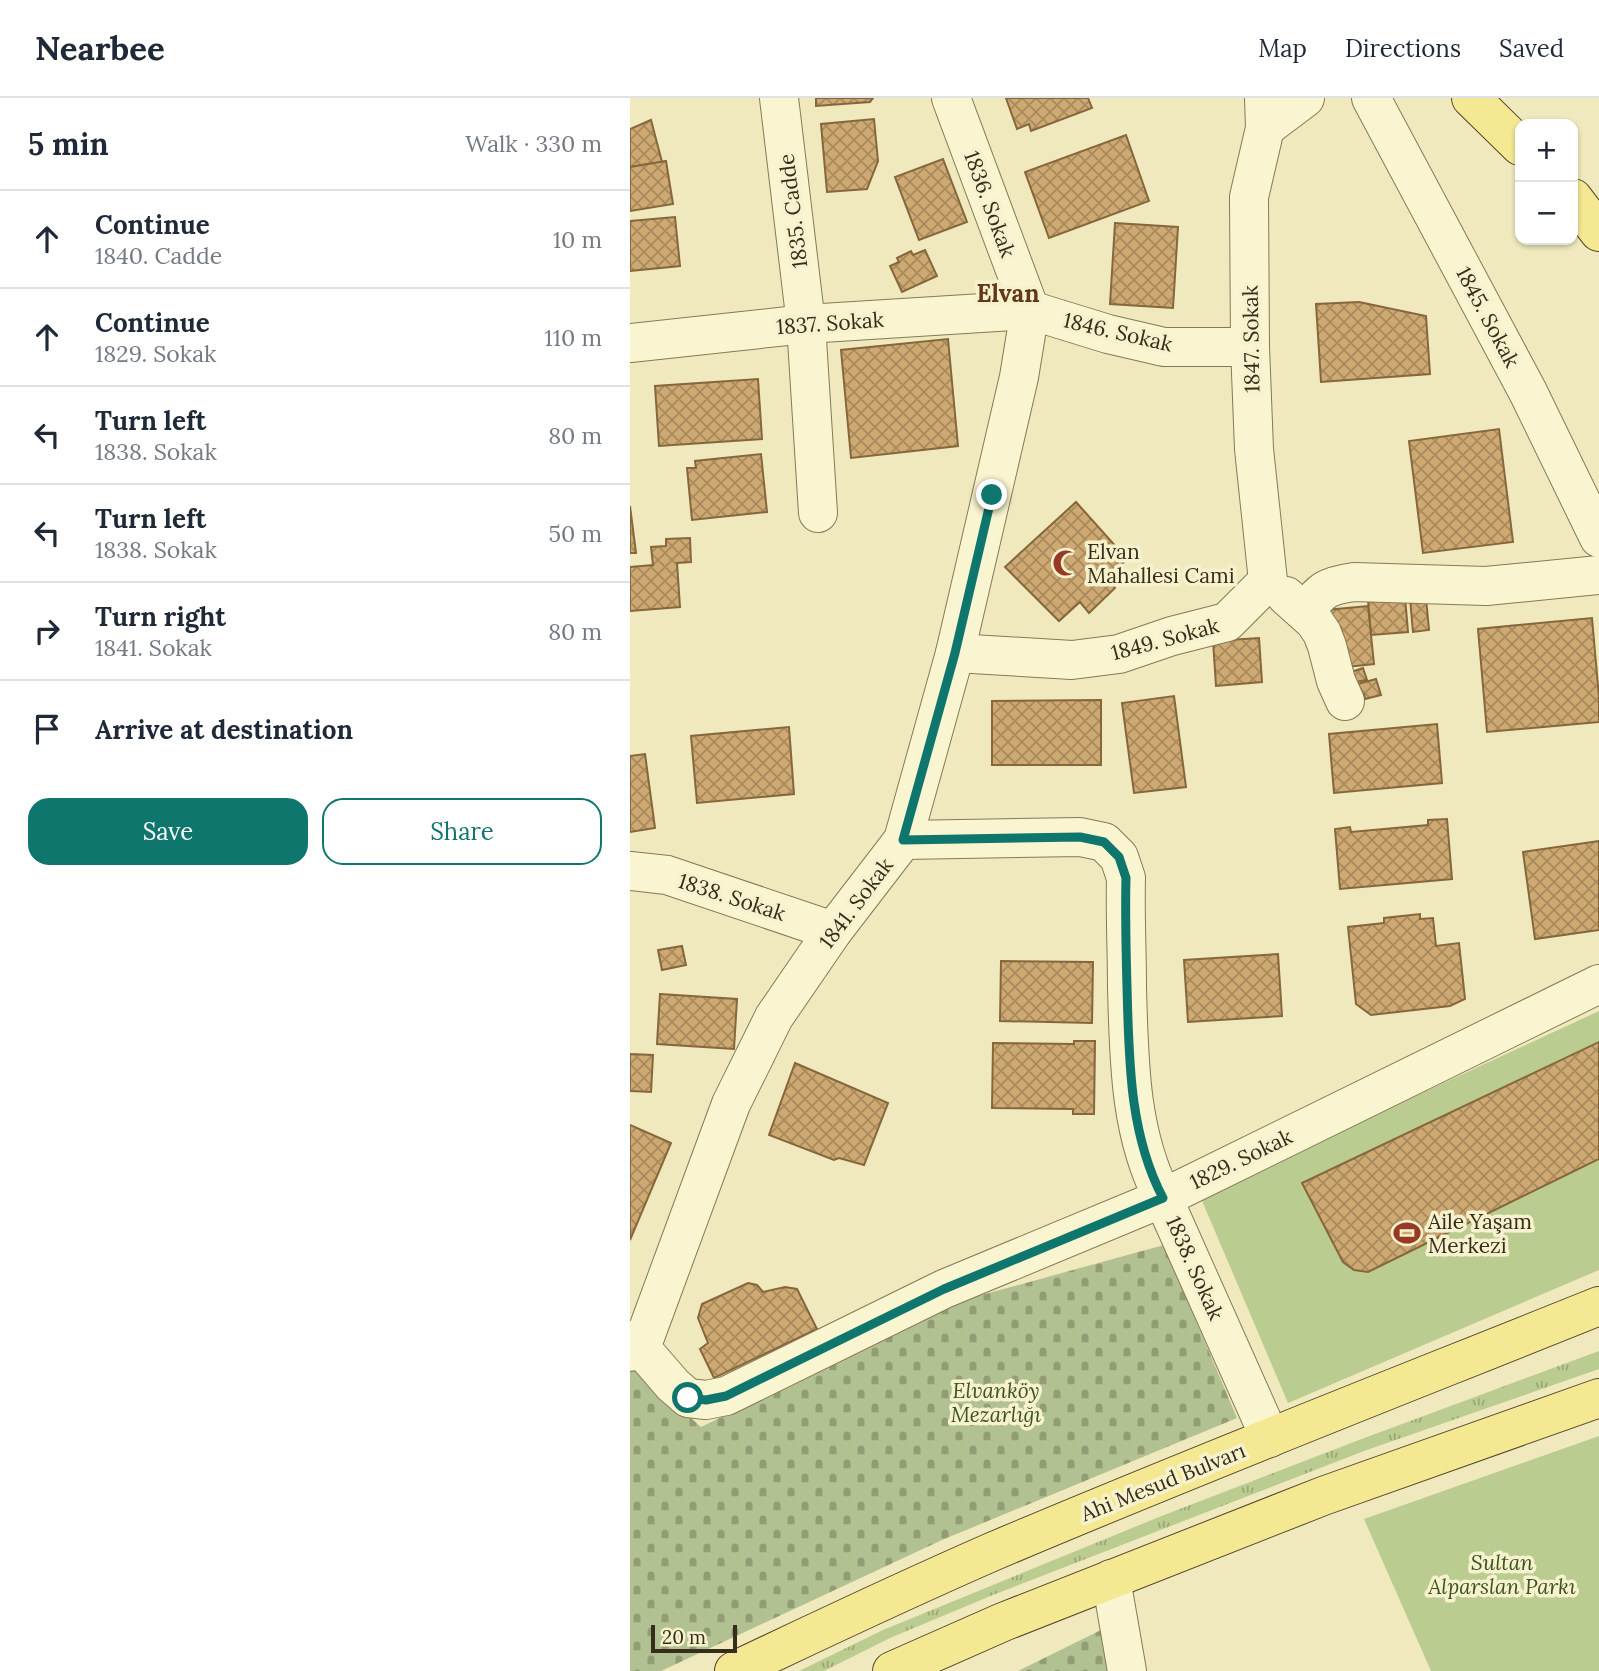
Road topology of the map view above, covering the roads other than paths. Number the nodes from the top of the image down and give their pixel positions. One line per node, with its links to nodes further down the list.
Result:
1 (779, 98): 11 (street, 1835. Cadde)
2 (951, 98): 10 (street, 1836. Sokak)
3 (1305, 98): 6 (street)
4 (1371, 98): 15 (street, 1845. Sokak)
5 (1471, 98): 7 (main road)
6 (1264, 113): 13 (street, 1847. Sokak)
7 (1515, 141)
8 (1578, 205): 9 (main road)
9 (1599, 232)
10 (1030, 310): 11 (street, 1837. Sokak); 13 (street, 1846. Sokak); 19 (street, 1841. Sokak)
11 (806, 324): 12 (street, 1837. Sokak); 14 (street, 1835. Cadde)
12 (630, 344)
13 (1250, 347): 17 (street, 1847. Sokak)
14 (818, 513)
15 (1599, 538)
16 (1599, 575): 18 (street)
17 (1268, 581): 18 (street); 19 (street, 1849. Sokak)
18 (1305, 612): 20 (street)
19 (955, 653): 21 (street, 1841. Sokak)
20 (1345, 701)
21 (903, 840): 23 (street, 1841. Sokak); 25 (street, 1838. Sokak)
22 (630, 871): 23 (street, 1838. Sokak)
23 (833, 930): 27 (street, 1841. Sokak)
24 (1599, 984): 25 (street, 1829. Sokak)
25 (1163, 1198): 27 (street, 1829. Sokak); 29 (street, 1838. Sokak)
26 (1599, 1307): 29 (main road, Ahi Mesud Bulvarı)
27 (634, 1347)
28 (1599, 1398): 30 (main road)
29 (1270, 1438): 31 (main road, Ahi Mesud Bulvarı)
30 (1111, 1579): 32 (main road); 33 (street)
31 (734, 1671)
32 (892, 1671)
33 (1127, 1671)

